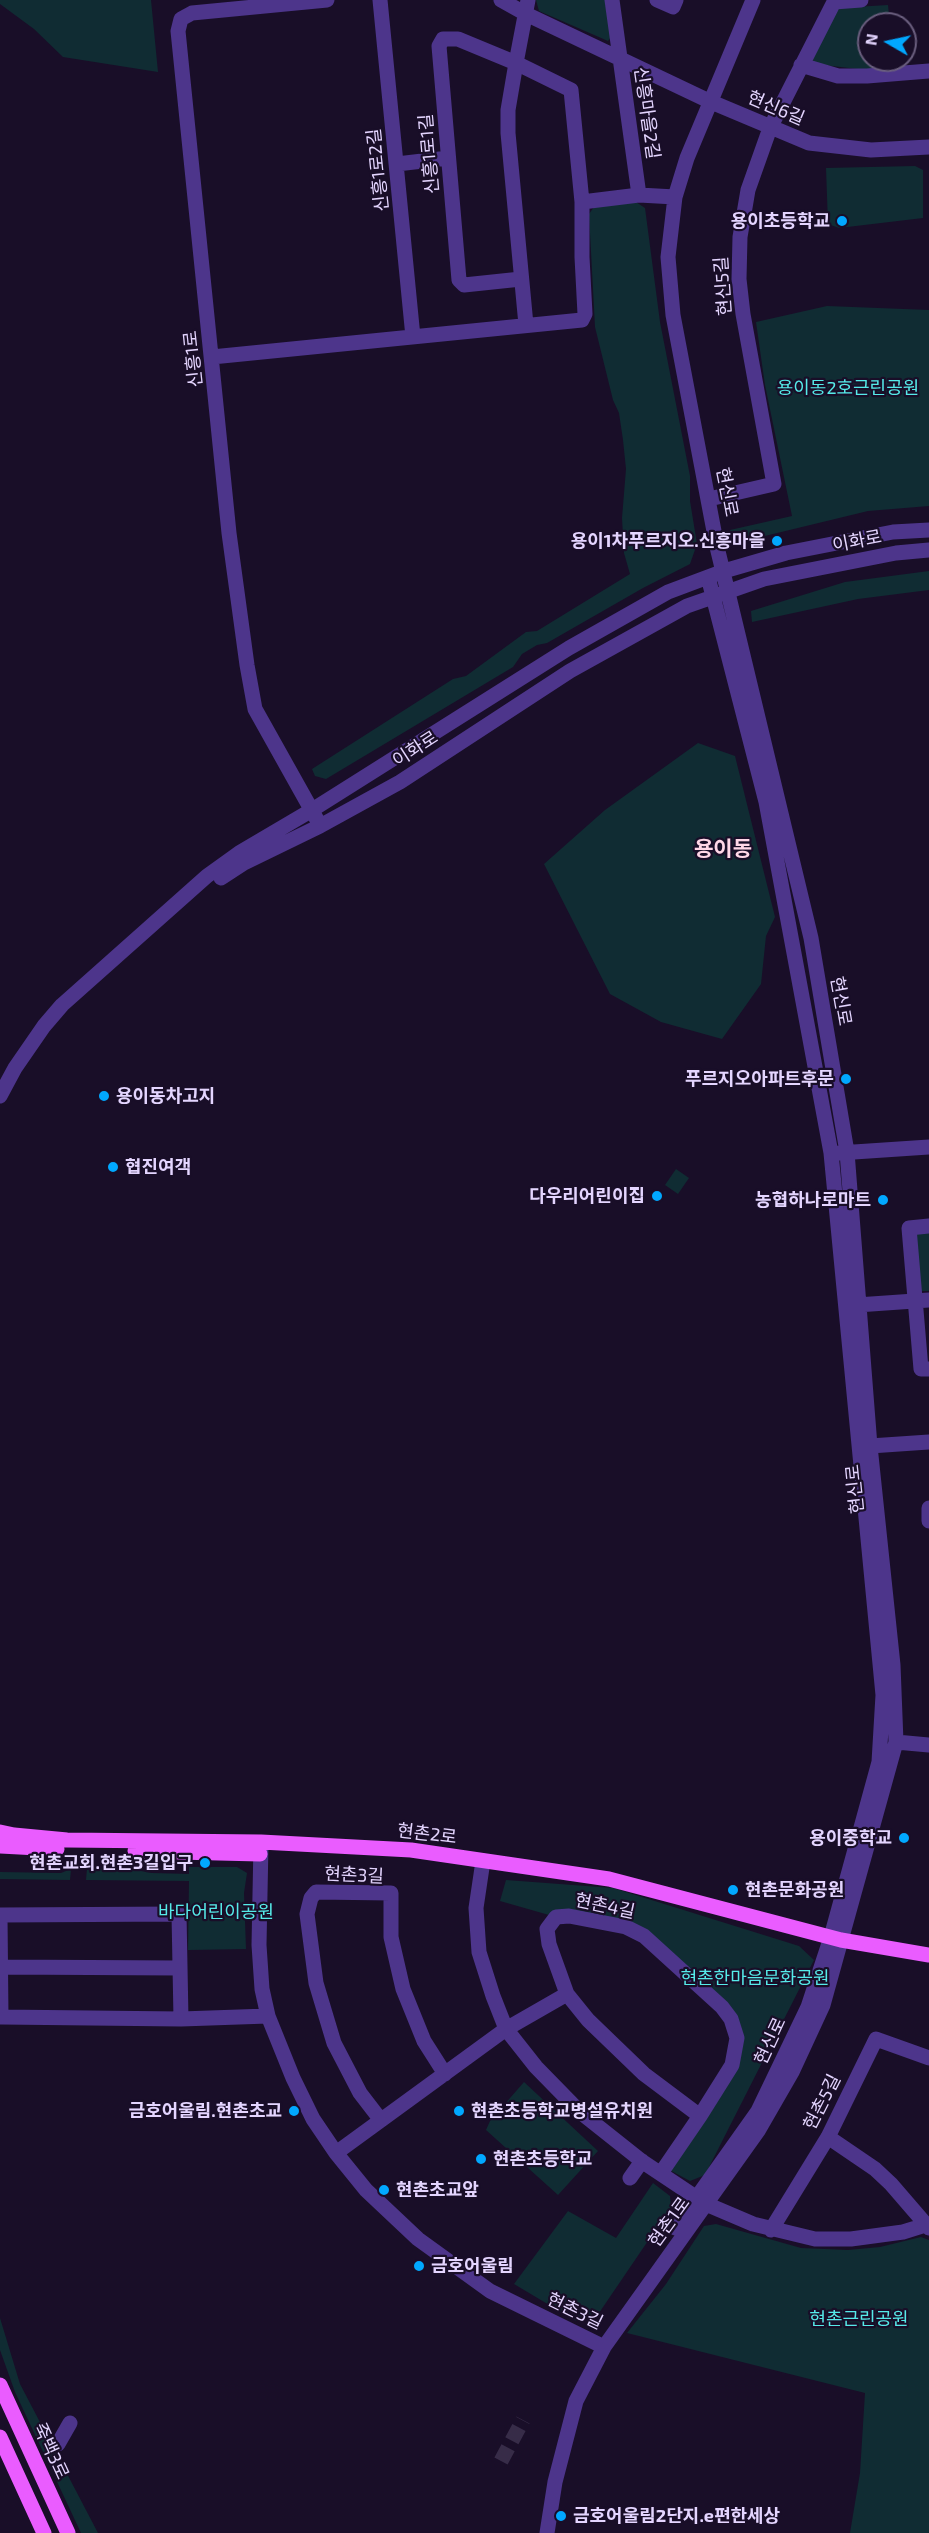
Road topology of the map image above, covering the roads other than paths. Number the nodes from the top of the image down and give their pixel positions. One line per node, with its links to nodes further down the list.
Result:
1 (327, 0): 26 (street, 신흥1로)
2 (380, 0): 19 (street, 신흥1로2길)
3 (501, 0): 10 (street)
4 (612, 0): 11 (street, 신흥마을2길)
5 (657, 0): 6 (street)
6 (676, 0)
7 (753, 0): 15 (street, 현신로)
8 (861, 0): 9 (street)
9 (834, 1): 13 (street, 현신5길)
10 (527, 7): 11 (street); 12 (street)
11 (619, 57): 15 (street, 현신6길); 20 (street, 신흥마을2길)
12 (516, 63): 18 (street, 신흥1로1길); 22 (street, 신흥1로1길); 23 (street)
13 (801, 65): 14 (street); 16 (street, 현신5길)
14 (929, 71)
15 (709, 101): 16 (street, 현신6길); 21 (street, 현신로)
16 (770, 128): 17 (street, 현신6길); 27 (street, 현신5길)
17 (929, 147)
18 (448, 158): 19 (street); 23 (street, 신흥1로1길)
19 (397, 164): 25 (street, 신흥1로2길)
20 (639, 195): 21 (street); 22 (street)
21 (675, 198): 27 (street, 현신로)
22 (582, 202): 24 (street, 신흥1로1길)
23 (521, 279): 24 (street)
24 (526, 325): 25 (street, 신흥1로1길)
25 (413, 337): 26 (street, 신흥1로1길)
26 (212, 357): 34 (street, 신흥1로)
27 (709, 499): 30 (street, 현신로)
28 (929, 531): 30 (street, 이화로)
29 (929, 550): 32 (street, 이화로)
30 (723, 571): 31 (street, 이화로); 32 (street, 현신로)
31 (708, 577): 33 (street, 현신로); 34 (street, 이화로)
32 (729, 592): 33 (street, 이화로); 39 (street, 현신로)
33 (714, 597): 35 (street, 이화로); 40 (street, 현신로)
34 (312, 810): 35 (street, 신흥1로); 36 (street)
35 (320, 826): 37 (street, 이화로)
36 (0, 1096)
37 (0, 1107)
38 (929, 1147): 39 (street)
39 (847, 1152): 40 (street); 43 (street, 현신로)
40 (831, 1153): 55 (street, 현신로)
41 (929, 1226): 42 (street)
42 (922, 1301): 43 (street); 44 (street)
43 (857, 1305): 46 (street, 현신로)
44 (929, 1369)
45 (929, 1442): 46 (street)
46 (870, 1446): 49 (street, 현신로)
47 (929, 1508): 48 (street)
48 (929, 1521)
49 (896, 1742): 50 (street); 55 (street, 현신로)
50 (929, 1745)
51 (0, 1832): 53 (main road, 현촌2로)
52 (0, 1846): 53 (main road, 현촌2로)
53 (261, 1848): 54 (main road, 현촌2로); 60 (street, 현촌3길)
54 (483, 1861): 55 (main road, 현촌2로); 62 (street)
55 (836, 1938): 56 (main road); 72 (street, 현촌1로)
56 (929, 1955)
57 (0, 1967): 58 (street); 58 (street); 61 (street)
58 (179, 1968): 61 (street)
59 (567, 1994): 62 (street); 65 (street, 현촌4길); 65 (street, 현촌4길)
60 (268, 2016): 61 (street); 68 (street, 현촌3길)
61 (180, 2019)
62 (506, 2029): 64 (street); 69 (street)
63 (929, 2058): 67 (street, 현촌5길)
64 (445, 2074): 66 (street); 66 (street, 현촌3길)
65 (700, 2116): 70 (street, 현촌4길)
66 (380, 2119): 68 (street)
67 (828, 2137): 73 (street); 74 (street, 현촌5길)
68 (336, 2153): 75 (street, 현촌3길)
69 (642, 2162): 70 (street); 71 (street)
70 (661, 2173): 72 (street)
71 (630, 2178)
72 (701, 2201): 74 (street); 75 (street)
73 (928, 2226): 74 (street)
74 (771, 2230)
75 (600, 2344): 82 (street)
76 (0, 2385): 81 (main road, 죽백3로)
77 (65, 2426): 79 (street)
78 (0, 2437): 80 (main road)
79 (58, 2444)
80 (44, 2533)
81 (68, 2533)
82 (547, 2533)

